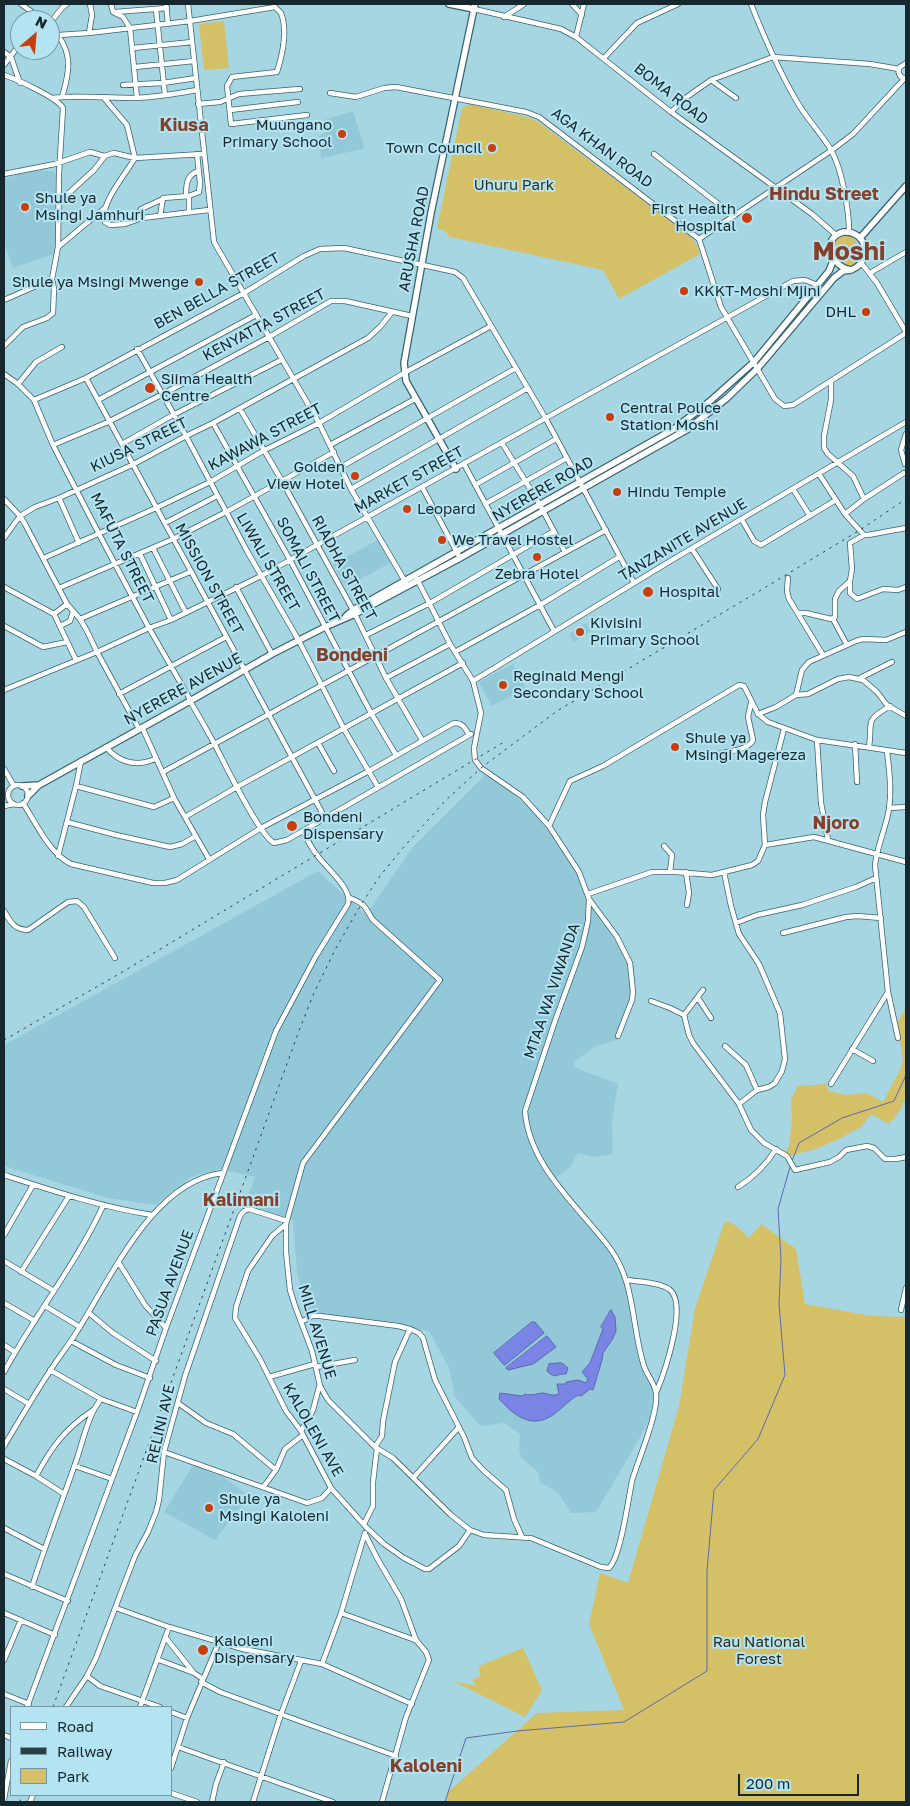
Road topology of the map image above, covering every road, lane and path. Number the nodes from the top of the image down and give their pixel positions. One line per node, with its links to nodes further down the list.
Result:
1 (90, 4): 22 (street)
2 (111, 4): 15 (street)
3 (139, 4): 14 (street)
4 (188, 4): 18 (street)
5 (449, 4): 12 (main road)
6 (524, 4): 17 (street)
7 (572, 4): 16 (street)
8 (584, 4): 16 (street)
9 (678, 4): 30 (street)
10 (751, 4): 29 (street)
11 (166, 6): 13 (street); 19 (street)
12 (474, 6): 17 (street, BOMA ROAD); 54 (main road, ARUSHA ROAD)
13 (156, 9): 14 (street); 20 (street)
14 (139, 10): 15 (street)
15 (114, 12): 21 (street)
16 (582, 15): 25 (street)
17 (504, 17): 25 (street, BOMA ROAD)
18 (190, 21): 19 (street); 26 (street); 53 (street)
19 (168, 24): 20 (street)
20 (158, 25): 21 (street); 27 (street)
21 (130, 28): 22 (street); 28 (street)
22 (89, 33): 23 (street)
23 (60, 34)
24 (60, 37): 49 (street)
25 (576, 37): 30 (street, BOMA ROAD)
26 (192, 42): 27 (street); 32 (street)
27 (159, 46): 28 (street); 34 (street)
28 (133, 48): 35 (street)
29 (773, 57): 36 (street); 40 (street); 61 (street)
30 (604, 58): 59 (street, BOMA ROAD)
31 (12, 60): 41 (street)
32 (194, 61): 34 (street); 38 (street)
33 (906, 63): 36 (street)
34 (161, 65): 35 (street); 42 (street)
35 (135, 67): 44 (street)
36 (899, 69): 39 (street)
37 (4, 75): 41 (street)
38 (196, 78): 42 (street); 46 (street)
39 (905, 79): 61 (street)
40 (711, 80): 55 (street); 59 (street)
41 (20, 83): 50 (street)
42 (163, 83): 44 (street); 48 (street)
43 (123, 85): 44 (street)
44 (136, 85): 52 (street)
45 (300, 89): 53 (street)
46 (197, 90): 48 (street); 57 (street)
47 (330, 93): 54 (street, AGA KHAN ROAD)
48 (165, 95): 52 (street)
49 (62, 97): 50 (street); 51 (street)
50 (52, 98): 67 (street)
51 (104, 98): 52 (street); 66 (street)
52 (137, 98)
53 (229, 98): 57 (street); 58 (street)
54 (456, 98): 86 (street, AGA KHAN ROAD); 90 (main road, ARUSHA ROAD)
55 (736, 98)
56 (298, 102): 58 (street)
57 (198, 104): 63 (street)
58 (230, 110): 60 (street)
59 (671, 112): 73 (street, BOMA ROAD)
60 (307, 115)
61 (832, 150): 73 (street); 83 (street)
62 (197, 154): 63 (street); 66 (street); 69 (street)
63 (203, 154): 78 (street)
64 (654, 154): 81 (street)
65 (105, 156): 66 (street); 67 (street); 76 (street)
66 (135, 158): 77 (street)
67 (59, 163): 68 (street); 71 (street)
68 (49, 166): 70 (street); 71 (street)
69 (199, 171): 74 (street); 74 (street)
70 (4, 174)
71 (59, 174): 76 (street)
72 (906, 186): 85 (main road)
73 (775, 189): 81 (street); 84 (street, BOMA ROAD)
74 (187, 196): 75 (street); 79 (street)
75 (163, 199): 80 (street); 82 (street)
76 (59, 202): 87 (street)
77 (106, 207): 82 (street); 87 (street)
78 (209, 210): 79 (street); 96 (street)
79 (189, 212): 80 (street)
80 (160, 216): 82 (street)
81 (734, 216): 86 (street)
82 (135, 220)
83 (849, 231): 84 (main road); 85 (main road)
84 (836, 235): 89 (main road)
85 (860, 238): 91 (main road)
86 (699, 239): 101 (street)
87 (58, 247): 94 (street)
88 (906, 252): 93 (street)
89 (831, 254): 92 (main road); 95 (main road, NYERERE ROAD)
90 (422, 264): 96 (street, BEN BELLA STREET); 100 (main road, ARUSHA ROAD); 102 (street, BEN BELLA STREET)
91 (862, 264): 92 (main road); 93 (street)
92 (851, 270): 111 (main road, NYERERE ROAD)
93 (870, 273): 103 (street)
94 (52, 279): 97 (street); 105 (street)
95 (817, 285): 101 (street, MARKET STREET); 109 (main road, NYERERE ROAD)
96 (244, 293): 99 (street); 107 (street, BEN BELLA STREET)
97 (4, 300)
98 (392, 312): 100 (street, KENYATTA STREET); 104 (street, KENYATTA STREET); 116 (street, KIUSA STREET)
99 (256, 315): 104 (street); 112 (street)
100 (412, 316): 113 (main road, ARUSHA ROAD)
101 (726, 317): 109 (street); 126 (street, MARKET STREET)
102 (491, 326): 110 (street, BEN BELLA STREET); 113 (street, KAWAWA STREET)
103 (906, 333): 117 (street)
104 (269, 337): 108 (street); 120 (street, KENYATTA STREET)
105 (4, 346)
106 (62, 347): 118 (street)
107 (138, 349): 112 (street, LIWALI STREET); 115 (street, BEN BELLA STREET)
108 (281, 360): 116 (street); 125 (street)
109 (754, 362): 111 (street); 156 (main road, NYERERE ROAD)
110 (516, 368): 119 (street, BEN BELLA STREET); 127 (street)
111 (758, 368): 117 (street); 156 (main road, NYERERE ROAD)
112 (150, 372): 120 (street, LIWALI STREET); 122 (street)
113 (404, 372): 121 (main road, ARUSHA ROAD); 131 (street, KAWAWA STREET)
114 (5, 377): 118 (street)
115 (86, 378): 122 (street, MISSION STREET); 123 (street, BEN BELLA STREET)
116 (294, 380): 124 (street, KIUSA STREET); 131 (street)
117 (831, 382): 144 (street)
118 (18, 384): 123 (street)
119 (528, 388): 126 (street, BEN BELLA STREET); 135 (street)
120 (163, 394): 125 (street, LIWALI STREET); 128 (street, KENYATTA STREET)
121 (416, 399): 127 (main road, ARUSHA ROAD); 138 (street)
122 (98, 400): 128 (street, MISSION STREET)
123 (35, 402): 139 (street, MAFUTA STREET)
124 (240, 409): 130 (street, KIUSA STREET); 140 (street, RIADHA STREET)
125 (174, 415): 133 (street, LIWALI STREET); 137 (street)
126 (546, 419): 134 (street, BEN BELLA STREET); 136 (street, MARKET STREET)
127 (427, 420): 135 (main road, ARUSHA ROAD); 149 (street)
128 (108, 422): 137 (street, MISSION STREET); 139 (street, KENYATTA STREET)
129 (906, 422): 144 (street, TANZANITE AVENUE)
130 (214, 424): 133 (street, KIUSA STREET); 148 (street, SOMALI STREET)
131 (319, 424): 138 (street); 140 (street, KAWAWA STREET)
132 (906, 434): 146 (street)
133 (186, 436): 147 (street, KIUSA STREET); 155 (street, LIWALI STREET)
134 (556, 439): 142 (street, BEN BELLA STREET); 143 (street)
135 (439, 440): 150 (main road, ARUSHA ROAD); 160 (street)
136 (502, 443): 143 (street); 145 (street, MARKET STREET)
137 (122, 444): 147 (street, MISSION STREET)
138 (330, 444): 141 (street)
139 (53, 445): 159 (street, MAFUTA STREET)
140 (263, 452): 148 (street, KAWAWA STREET); 153 (street, RIADHA STREET)
141 (334, 452): 149 (street); 153 (street)
142 (566, 458): 154 (street); 156 (street, BEN BELLA STREET)
143 (514, 462): 154 (street); 157 (street)
144 (838, 462): 152 (street, TANZANITE AVENUE); 166 (street)
145 (464, 464): 150 (street, MARKET STREET); 157 (street)
146 (906, 464): 151 (street)
147 (132, 465): 159 (street, KIUSA STREET); 169 (street, MISSION STREET)
148 (237, 466): 155 (street, KAWAWA STREET); 163 (street, SOMALI STREET)
149 (340, 467): 160 (street)
150 (456, 469): 158 (street, MARKET STREET)
151 (905, 473): 166 (street)
152 (820, 474): 161 (street, TANZANITE AVENUE); 167 (street)
153 (282, 481): 163 (street); 187 (street, RIADHA STREET)
154 (525, 481): 168 (street); 170 (street)
155 (210, 482): 162 (street, LIWALI STREET); 169 (street, KAWAWA STREET)
156 (582, 484): 170 (main road, NYERERE ROAD); 179 (street, BEN BELLA STREET)
157 (475, 485): 168 (street)
158 (422, 487): 174 (street, MARKET STREET); 192 (street)
159 (77, 489): 164 (street, KIUSA STREET); 182 (street, MAFUTA STREET)
160 (351, 489): 174 (street)
161 (793, 489): 175 (street); 176 (street, TANZANITE AVENUE)
162 (217, 496): 171 (street, LIWALI STREET); 177 (street)
163 (254, 496): 171 (street); 196 (street, SOMALI STREET)
164 (59, 498): 173 (street, KIUSA STREET); 186 (street)
165 (4, 499): 173 (street)
166 (864, 499): 172 (street)
167 (836, 500): 172 (street); 175 (street)
168 (485, 504): 180 (street)
169 (156, 508): 177 (street, MISSION STREET); 182 (street, KAWAWA STREET)
170 (541, 508): 180 (main road, NYERERE ROAD); 181 (street)
171 (226, 512): 185 (street); 200 (street, LIWALI STREET)
172 (845, 514): 183 (street)
173 (20, 516): 184 (street); 195 (street)
174 (367, 516): 187 (street, MARKET STREET); 206 (street)
175 (810, 516): 176 (street)
176 (742, 520): 189 (street, TANZANITE AVENUE)
177 (165, 523): 185 (street, MISSION STREET)
178 (906, 528): 183 (street)
179 (606, 530): 190 (street); 194 (street, BEN BELLA STREET)
180 (500, 531): 192 (main road, NYERERE ROAD); 193 (street)
181 (554, 531): 190 (street); 193 (street)
182 (99, 534): 186 (street, KAWAWA STREET); 197 (street, MAFUTA STREET)
183 (864, 534): 204 (street)
184 (4, 538)
185 (172, 539): 188 (street); 198 (street, MISSION STREET)
186 (79, 543): 195 (street, KAWAWA STREET)
187 (317, 546): 196 (street, MARKET STREET); 219 (street, RIADHA STREET)
188 (153, 548): 191 (street); 203 (street)
189 (692, 548): 205 (street, TANZANITE AVENUE); 212 (street)
190 (565, 552): 199 (street)
191 (140, 554): 197 (street); 207 (street)
192 (459, 555): 201 (main road, NYERERE ROAD)
193 (513, 555): 199 (street); 215 (street)
194 (619, 557): 205 (street, BEN BELLA STREET); 217 (street)
195 (44, 558): 211 (street)
196 (290, 560): 200 (street, MARKET STREET); 230 (street, SOMALI STREET)
197 (114, 563): 211 (street); 213 (street, MAFUTA STREET)
198 (190, 572): 203 (street); 214 (street, MISSION STREET)
199 (523, 575): 217 (street); 227 (street)
200 (261, 576): 209 (street, MARKET STREET); 236 (street, LIWALI STREET)
201 (417, 578): 206 (main road, NYERERE ROAD); 215 (street, MTAA WA VIWANDA)
202 (788, 578): 222 (street)
203 (170, 581): 207 (street); 220 (street)
204 (850, 581): 210 (street); 224 (street)
205 (634, 583): 232 (street, TANZANITE AVENUE)
206 (406, 584): 219 (main road, NYERERE ROAD)
207 (155, 586): 213 (street); 226 (street)
208 (4, 587): 221 (street)
209 (236, 587): 214 (street, MARKET STREET); 242 (street)
210 (906, 587)
211 (59, 588): 216 (street)
212 (718, 589)
213 (132, 596): 225 (street); 231 (street, MAFUTA STREET)
214 (207, 603): 220 (street, MARKET STREET); 235 (street, MISSION STREET)
215 (430, 603): 227 (street, MTAA WA VIWANDA); 234 (street)
216 (67, 604): 218 (street); 221 (street)
217 (540, 605): 232 (street); 241 (street)
218 (73, 612): 225 (street); 229 (street)
219 (354, 612): 223 (main road, NYERERE ROAD); 234 (street, RIADHA STREET)
220 (186, 613): 226 (street, MARKET STREET)
221 (54, 614): 229 (street)
222 (799, 614): 224 (street); 243 (street)
223 (342, 618): 230 (main road, NYERERE AVENUE)
224 (832, 618): 239 (street)
225 (80, 619): 240 (street)
226 (171, 620): 231 (street, MARKET STREET)
227 (439, 621): 238 (street, MTAA WA VIWANDA); 244 (street)
228 (4, 626): 237 (street)
229 (60, 626): 237 (street)
230 (325, 627): 236 (main road, NYERERE AVENUE); 250 (street, SOMALI STREET)
231 (149, 628): 240 (street, MARKET STREET); 248 (street, MAFUTA STREET)
232 (554, 631): 253 (street, TANZANITE AVENUE)
233 (906, 632): 239 (street)
234 (366, 635): 244 (street, RIADHA STREET)
235 (226, 637): 248 (street); 249 (street, MISSION STREET)
236 (299, 641): 242 (main road, NYERERE AVENUE); 254 (street, LIWALI STREET)
237 (67, 642): 245 (street)
238 (450, 644): 241 (street, MTAA WA VIWANDA); 251 (street)
239 (847, 644): 243 (street)
240 (97, 652): 245 (street, MARKET STREET); 256 (street)
241 (454, 652): 247 (street, MTAA WA VIWANDA)
242 (272, 654): 249 (main road, NYERERE AVENUE)
243 (823, 655): 257 (street)
244 (375, 656): 250 (street); 251 (street, RIADHA STREET)
245 (76, 660): 255 (street, MARKET STREET)
246 (892, 662): 252 (street)
247 (463, 663): 253 (street, MTAA WA VIWANDA); 258 (street)
248 (171, 667): 256 (street); 259 (street, MAFUTA STREET)
249 (245, 669): 259 (main road, NYERERE AVENUE); 263 (street, MISSION STREET)
250 (349, 672): 254 (street); 262 (street, SOMALI STREET)
251 (386, 678): 258 (street, RIADHA STREET)
252 (860, 678): 257 (street); 261 (street)
253 (473, 681): 269 (street, MTAA WA VIWANDA)
254 (322, 687): 263 (street); 267 (street, LIWALI STREET)
255 (4, 690)
256 (119, 694): 266 (street)
257 (796, 695): 264 (street)
258 (398, 698): 262 (street); 271 (street, RIADHA STREET)
259 (191, 701): 266 (main road, NYERERE AVENUE); 274 (street, MAFUTA STREET)
260 (751, 703): 264 (street); 280 (street); 309 (street)
261 (890, 706): 265 (street); 277 (street)
262 (371, 713): 267 (street); 281 (street, SOMALI STREET)
263 (270, 714): 274 (street); 282 (street, MISSION STREET)
264 (758, 714): 268 (street)
265 (906, 716)
266 (140, 728): 276 (main road, NYERERE AVENUE); 283 (street)
267 (344, 729): 273 (street); 287 (street, LIWALI STREET)
268 (784, 729): 272 (street); 314 (street)
269 (477, 731): 270 (street); 309 (street, MTAA WA VIWANDA)
270 (470, 735): 271 (street); 295 (street)
271 (422, 740): 281 (street)
272 (817, 740): 275 (street); 313 (street)
273 (318, 743): 282 (street); 286 (street)
274 (214, 744): 288 (street); 294 (street, MAFUTA STREET)
275 (855, 744): 277 (street); 289 (street)
276 (106, 747): 283 (street); 284 (main road, NYERERE AVENUE)
277 (869, 747): 278 (street)
278 (886, 750): 279 (street); 305 (street)
279 (906, 753)
280 (718, 754)
281 (396, 755): 287 (street)
282 (292, 758): 294 (street); 299 (street, MISSION STREET)
283 (155, 759): 288 (street)
284 (81, 761): 290 (main road, NYERERE AVENUE); 293 (street)
285 (4, 769): 291 (street)
286 (334, 771)
287 (369, 771): 295 (street, LIWALI STREET); 299 (street)
288 (163, 772): 298 (street)
289 (857, 782)
290 (39, 785): 292 (main road); 297 (main road)
291 (14, 786): 292 (street); 296 (street)
292 (22, 786): 297 (street)
293 (76, 786): 298 (street); 308 (street)
294 (237, 787): 306 (street); 310 (street, MAFUTA STREET)
295 (378, 787): 307 (street)
296 (8, 795): 300 (street); 302 (street)
297 (28, 796): 301 (street)
298 (174, 798): 306 (street)
299 (315, 798): 307 (street, MISSION STREET); 310 (street)
300 (4, 801)
301 (23, 802): 302 (street); 317 (street)
302 (14, 804): 303 (street)
303 (4, 806)
304 (906, 807): 305 (street)
305 (889, 808): 316 (street)
306 (185, 817): 312 (street)
307 (325, 818): 311 (street)
308 (67, 822): 312 (street); 317 (street)
309 (549, 826): 324 (street, MTAA WA VIWANDA)
310 (261, 828): 311 (street); 318 (street)
311 (303, 831): 325 (street)
312 (196, 836): 318 (street)
313 (828, 840): 314 (street); 316 (street)
314 (765, 845): 322 (street)
315 (664, 846): 320 (street)
316 (876, 854): 319 (street); 323 (street)
317 (58, 856): 318 (street)
318 (209, 859)
319 (906, 862)
320 (670, 872): 321 (street); 324 (street)
321 (686, 872): 322 (street); 326 (street)
322 (724, 872): 329 (street)
323 (876, 878): 328 (street); 329 (street)
324 (589, 896): 338 (street); 360 (street, MTAA WA VIWANDA)
325 (350, 898): 348 (street, PASUA AVENUE); 355 (street, MILL AVENUE)
326 (687, 905)
327 (4, 911): 331 (street)
328 (881, 918): 330 (street); 333 (street)
329 (736, 923): 344 (street)
330 (783, 933)
331 (115, 958)
332 (703, 990): 334 (street)
333 (888, 992): 339 (street); 341 (street)
334 (698, 998): 336 (street); 337 (street)
335 (651, 1001): 336 (street)
336 (684, 1015): 345 (street)
337 (711, 1018)
338 (618, 1036)
339 (898, 1038)
340 (725, 1046): 344 (street)
341 (852, 1049): 342 (street); 343 (street)
342 (873, 1061)
343 (831, 1084)
344 (756, 1090): 345 (street)
345 (739, 1104): 346 (street)
346 (776, 1149): 347 (street); 351 (street)
347 (906, 1157)
348 (223, 1173): 354 (street); 370 (street, PASUA AVENUE)
349 (4, 1175): 350 (street)
350 (33, 1185): 352 (street); 356 (street)
351 (738, 1187)
352 (69, 1196): 353 (street); 359 (street)
353 (104, 1206): 354 (street); 362 (street)
354 (152, 1215): 358 (street)
355 (286, 1223): 368 (street, MILL AVENUE); 380 (street, KALOLENI AVE); 386 (street, RELINI AVE)
356 (4, 1236)
357 (4, 1261): 359 (street)
358 (118, 1263): 366 (street); 370 (street)
359 (21, 1272): 362 (street)
360 (627, 1280): 384 (street, MTAA WA VIWANDA); 384 (street)
361 (906, 1288): 365 (street)
362 (54, 1291): 364 (street)
363 (4, 1303): 367 (street)
364 (45, 1306): 367 (street); 369 (street)
365 (902, 1310)
366 (89, 1313): 369 (street); 376 (street)
367 (36, 1321): 374 (street)
368 (301, 1322): 371 (street); 377 (street, MILL AVENUE)
369 (80, 1327): 372 (street)
370 (166, 1328): 376 (street, PASUA AVENUE)
371 (410, 1329): 390 (street); 394 (street)
372 (71, 1341): 378 (street); 381 (street)
373 (4, 1345): 374 (street)
374 (15, 1352): 379 (street)
375 (355, 1360): 377 (street)
376 (156, 1361): 381 (street, PASUA AVENUE)
377 (316, 1366): 380 (street); 382 (street, MILL AVENUE)
378 (50, 1370): 385 (street); 387 (street)
379 (4, 1372)
380 (269, 1376): 391 (street, KALOLENI AVE)
381 (150, 1378): 389 (street, PASUA AVENUE)
382 (320, 1386): 391 (street); 394 (street, MILL AVENUE)
383 (4, 1388): 387 (street)
384 (656, 1394): 409 (street, MILL AVENUE)
385 (101, 1399): 388 (street); 389 (street)
386 (178, 1403): 395 (street, RELINI AVE); 398 (street)
387 (29, 1404): 392 (street)
388 (93, 1409): 397 (street); 399 (street)
389 (138, 1412): 401 (street, PASUA AVENUE)
390 (459, 1427): 400 (street); 409 (street)
391 (302, 1433): 398 (street); 403 (street, KALOLENI AVE)
392 (6, 1437): 393 (street)
393 (4, 1446)
394 (376, 1447): 400 (street, MILL AVENUE); 405 (street)
395 (164, 1452): 402 (street); 414 (street, RELINI AVE)
396 (4, 1460): 399 (street)
397 (75, 1466): 401 (street); 404 (street)
398 (276, 1470): 402 (street)
399 (36, 1476): 404 (street)
400 (414, 1478): 407 (street, MILL AVENUE)
401 (112, 1479): 413 (street, PASUA AVENUE)
402 (264, 1486): 403 (street)
403 (332, 1488): 405 (street, KALOLENI AVE)
404 (64, 1494): 410 (street)
405 (365, 1526): 407 (street, KALOLENI AVE); 408 (street)
406 (4, 1528): 410 (street)
407 (470, 1530): 409 (street, MILL AVENUE)
408 (365, 1534): 416 (street); 421 (street)
409 (522, 1537)
410 (44, 1549): 412 (street)
411 (4, 1574): 412 (street)
412 (32, 1587): 413 (street)
413 (68, 1601): 419 (street, PASUA AVENUE)
414 (116, 1608): 418 (street); 428 (street, RELINI AVE)
415 (4, 1613): 417 (street)
416 (341, 1613): 421 (street); 426 (street)
417 (21, 1620): 419 (street); 423 (street)
418 (169, 1627): 420 (street); 422 (street)
419 (55, 1635): 433 (street, PASUA AVENUE)
420 (166, 1638): 424 (street); 427 (street)
421 (416, 1640): 432 (street)
422 (219, 1642): 425 (street); 429 (street)
423 (4, 1660)
424 (159, 1660): 427 (street); 431 (street)
425 (301, 1661): 426 (street); 438 (street)
426 (322, 1664): 432 (street)
427 (194, 1673): 429 (street)
428 (87, 1676): 431 (street); 434 (street, RELINI AVE)
429 (202, 1680): 438 (street); 439 (street)
430 (4, 1694): 433 (street)
431 (143, 1701): 435 (street); 436 (street)
432 (412, 1704): 441 (street)
433 (28, 1705)
434 (67, 1706)
435 (140, 1706)
436 (157, 1706)
437 (172, 1712): 439 (street)
438 (281, 1714): 441 (street); 444 (street)
439 (186, 1718): 440 (street)
440 (178, 1747): 442 (street); 443 (street)
441 (396, 1756): 452 (street)
442 (224, 1762): 444 (street); 449 (street)
443 (172, 1765)
444 (261, 1775): 450 (street); 451 (street)
445 (6, 1776): 447 (street)
446 (172, 1793): 448 (street)
447 (4, 1800)
448 (197, 1802)
449 (212, 1802)
450 (253, 1802)
451 (333, 1802)
452 (382, 1802)

